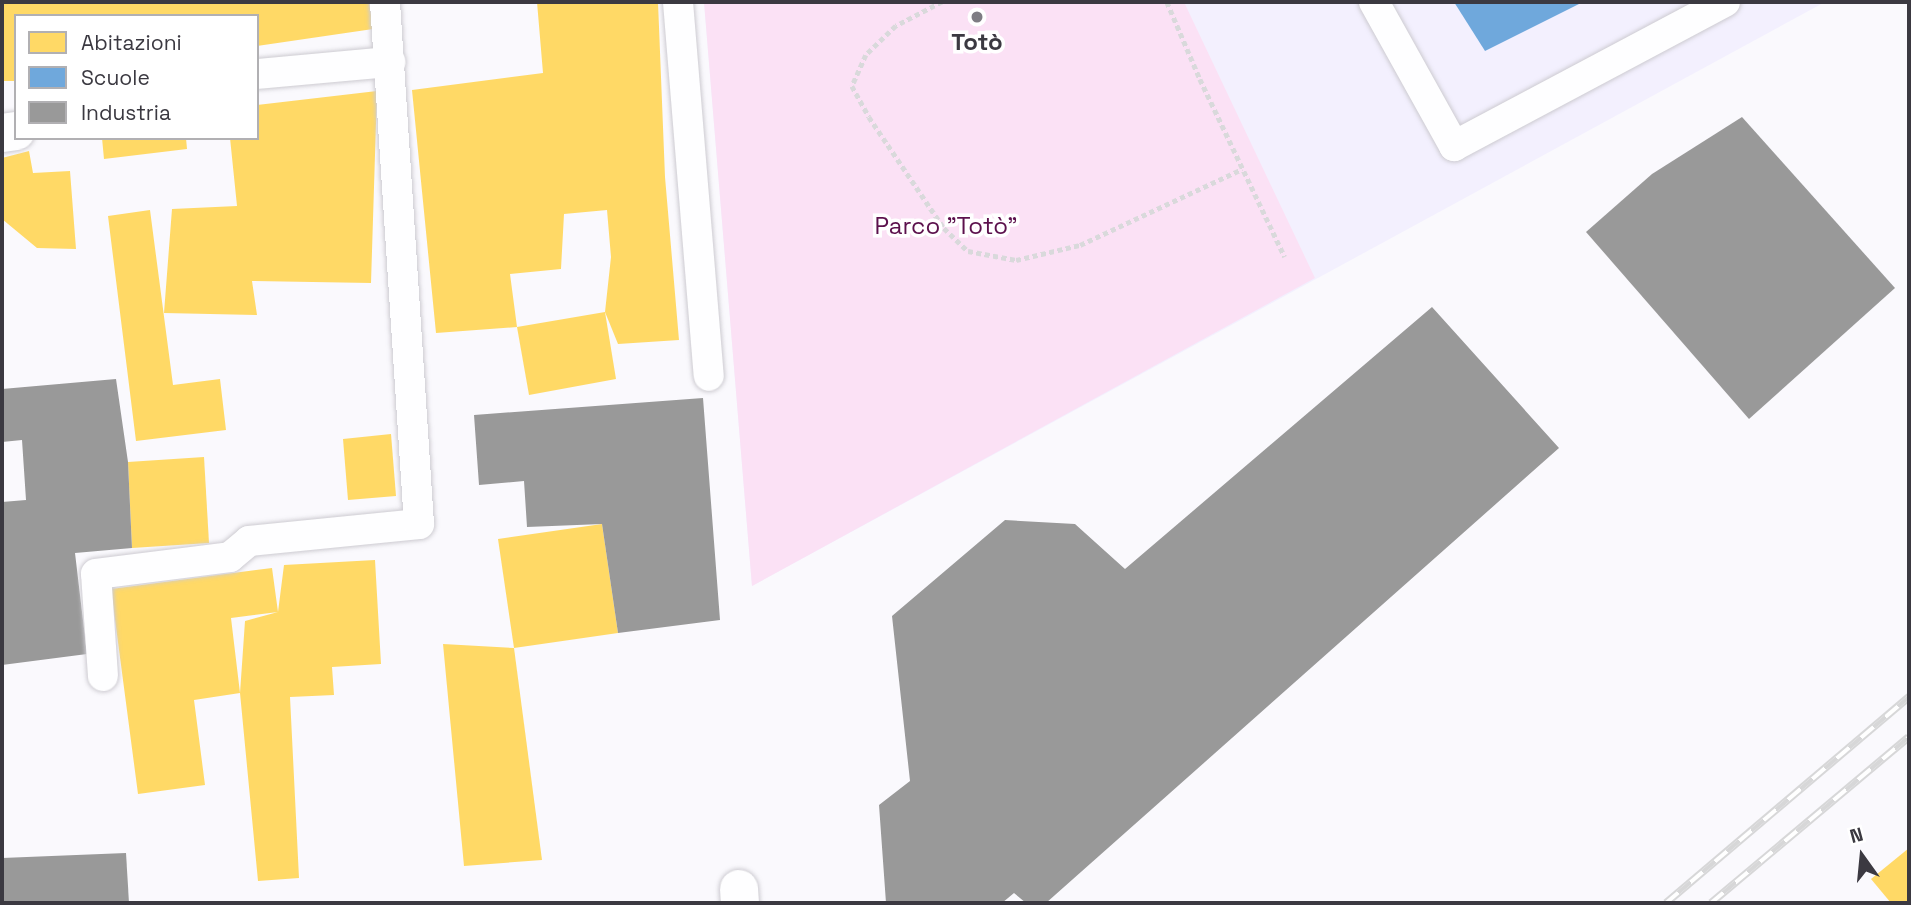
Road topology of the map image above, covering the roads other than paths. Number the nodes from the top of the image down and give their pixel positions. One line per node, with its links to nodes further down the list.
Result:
1 (386, 2): 5 (lane)
2 (678, 2): 7 (lane)
3 (1374, 2): 4 (lane)
4 (1725, 2)
5 (390, 62): 6 (lane); 8 (lane)
6 (259, 74)
7 (709, 376)
8 (103, 676)

